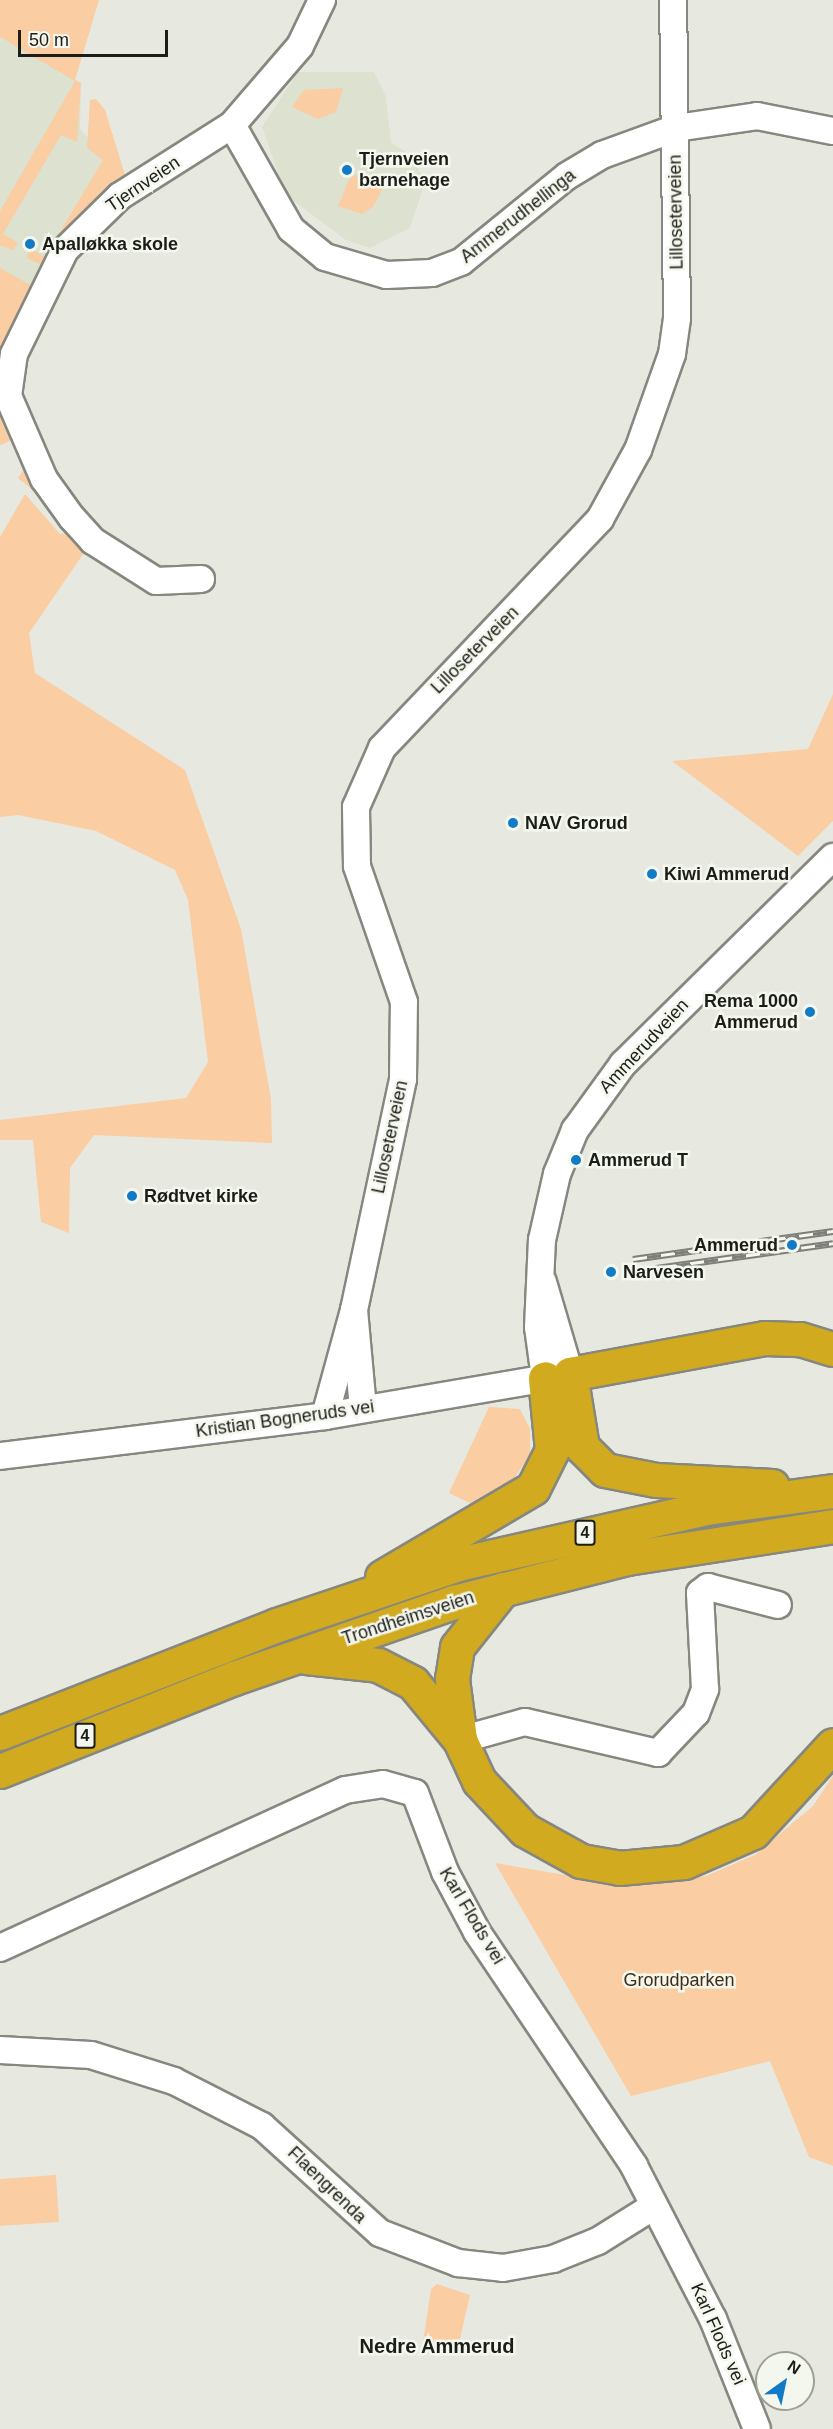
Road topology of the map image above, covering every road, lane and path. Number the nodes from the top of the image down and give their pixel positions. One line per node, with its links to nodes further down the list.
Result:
1 (322, 0): 3 (street, Tjernveien)
2 (673, 0): 4 (street, Lilloseterveien)
3 (232, 126): 4 (street, Ammerudhellinga); 6 (street, Tjernveien)
4 (676, 128): 5 (street, Ammerudhellinga); 8 (street, Lilloseterveien)
5 (833, 131)
6 (201, 579)
7 (833, 857): 10 (street, Ammerudveien)
8 (354, 1310): 11 (street, Lilloseterveien); 12 (street, Lilloseterveien)
9 (833, 1349): 10 (highway)
10 (557, 1376): 11 (street, Kristian Bogneruds vei); 14 (highway); 17 (highway)
11 (363, 1408): 12 (street, Kristian Bogneruds vei)
12 (325, 1416): 13 (street, Kristian Bogneruds vei)
13 (0, 1456)
14 (829, 1491): 17 (highway, Trondheimsveien / 4)
15 (833, 1526): 16 (highway, Trondheimsveien / 4)
16 (505, 1587): 19 (highway, Trondheimsveien / 4); 21 (highway)
17 (350, 1599): 20 (highway, Trondheimsveien / 4)
18 (778, 1605): 21 (street)
19 (295, 1656): 21 (highway); 23 (highway, Trondheimsveien / 4)
20 (0, 1733)
21 (460, 1740): 22 (highway)
22 (833, 1745)
23 (0, 1771)
24 (0, 1948): 26 (street, Karl Flods vei)
25 (0, 2050): 26 (street, Flaengrenda)
26 (654, 2206): 27 (street, Karl Flods vei)
27 (757, 2429)

